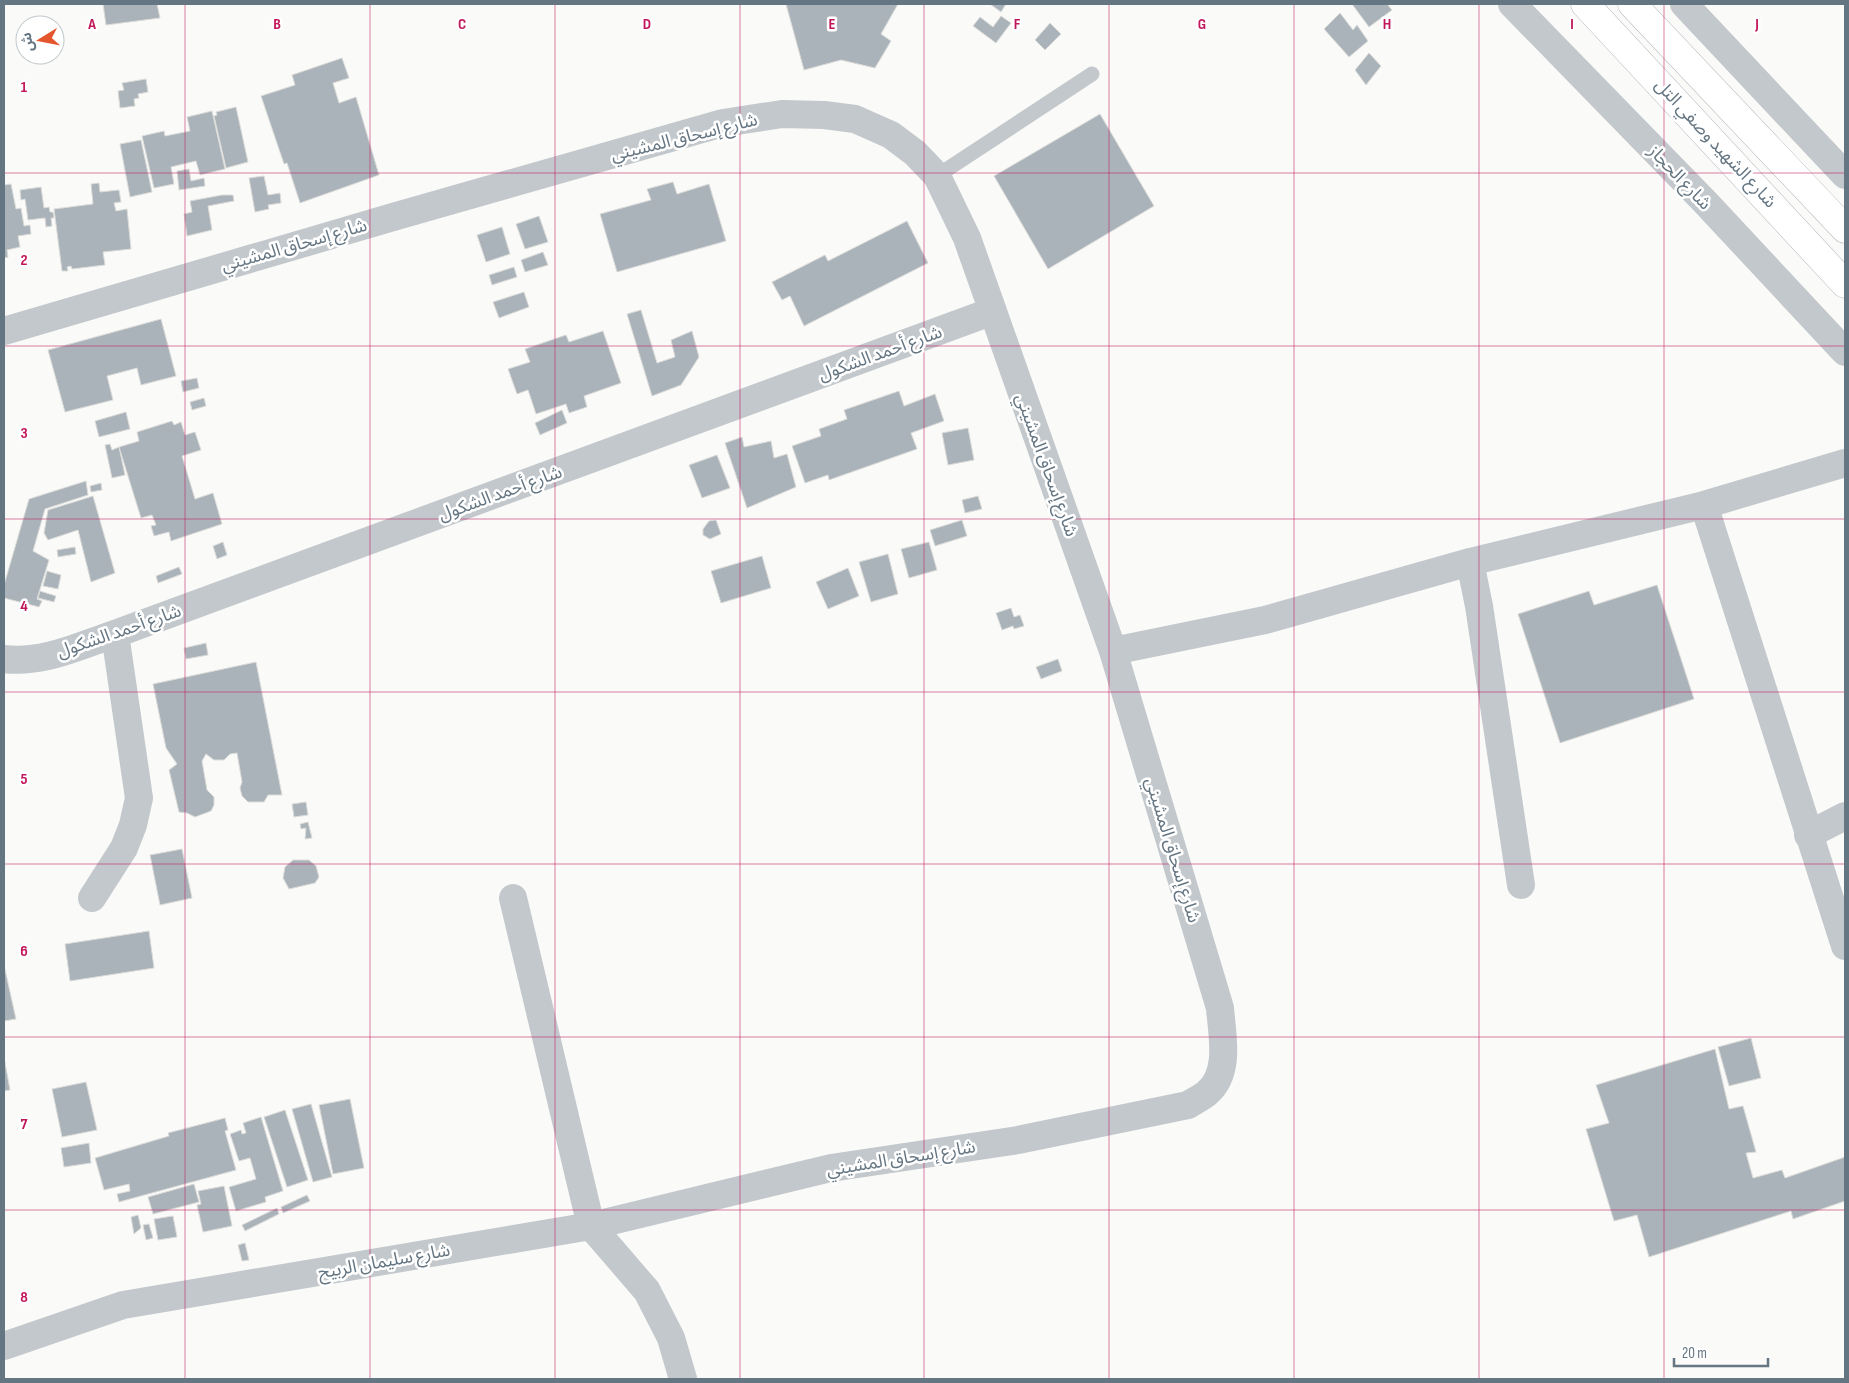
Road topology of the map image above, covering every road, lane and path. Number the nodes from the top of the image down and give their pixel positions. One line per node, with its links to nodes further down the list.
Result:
1 (1512, 4): 12 (street, شارع الحجاز)
2 (1585, 4): 9 (main road, شارع الشهيد وصفي التل)
3 (1632, 4): 8 (main road, شارع الشهيد وصفي التل)
4 (1684, 4): 6 (street)
5 (1092, 74): 7 (lane)
6 (1845, 175)
7 (937, 176): 10 (street, شارع إسحاق المشيني); 11 (street, شارع إسحاق المشيني)
8 (1845, 229)
9 (1845, 284)
10 (993, 311): 16 (street, شارع أحمد الشكول); 17 (street, شارع إسحاق المشيني)
11 (4, 330)
12 (1845, 352)
13 (1845, 463): 14 (street)
14 (1704, 505): 15 (street); 20 (street)
15 (1470, 562): 17 (street); 21 (street)
16 (115, 634): 18 (street, شارع أحمد الشكول); 22 (street)
17 (1113, 651): 25 (street, شارع إسحاق المشيني)
18 (4, 659)
19 (1845, 816): 20 (street)
20 (1808, 835): 24 (street)
21 (1521, 885)
22 (92, 898)
23 (513, 898): 25 (street)
24 (1845, 946)
25 (591, 1226): 26 (street, شارع سليمان الربيح); 27 (street)
26 (4, 1346)
27 (683, 1379)

